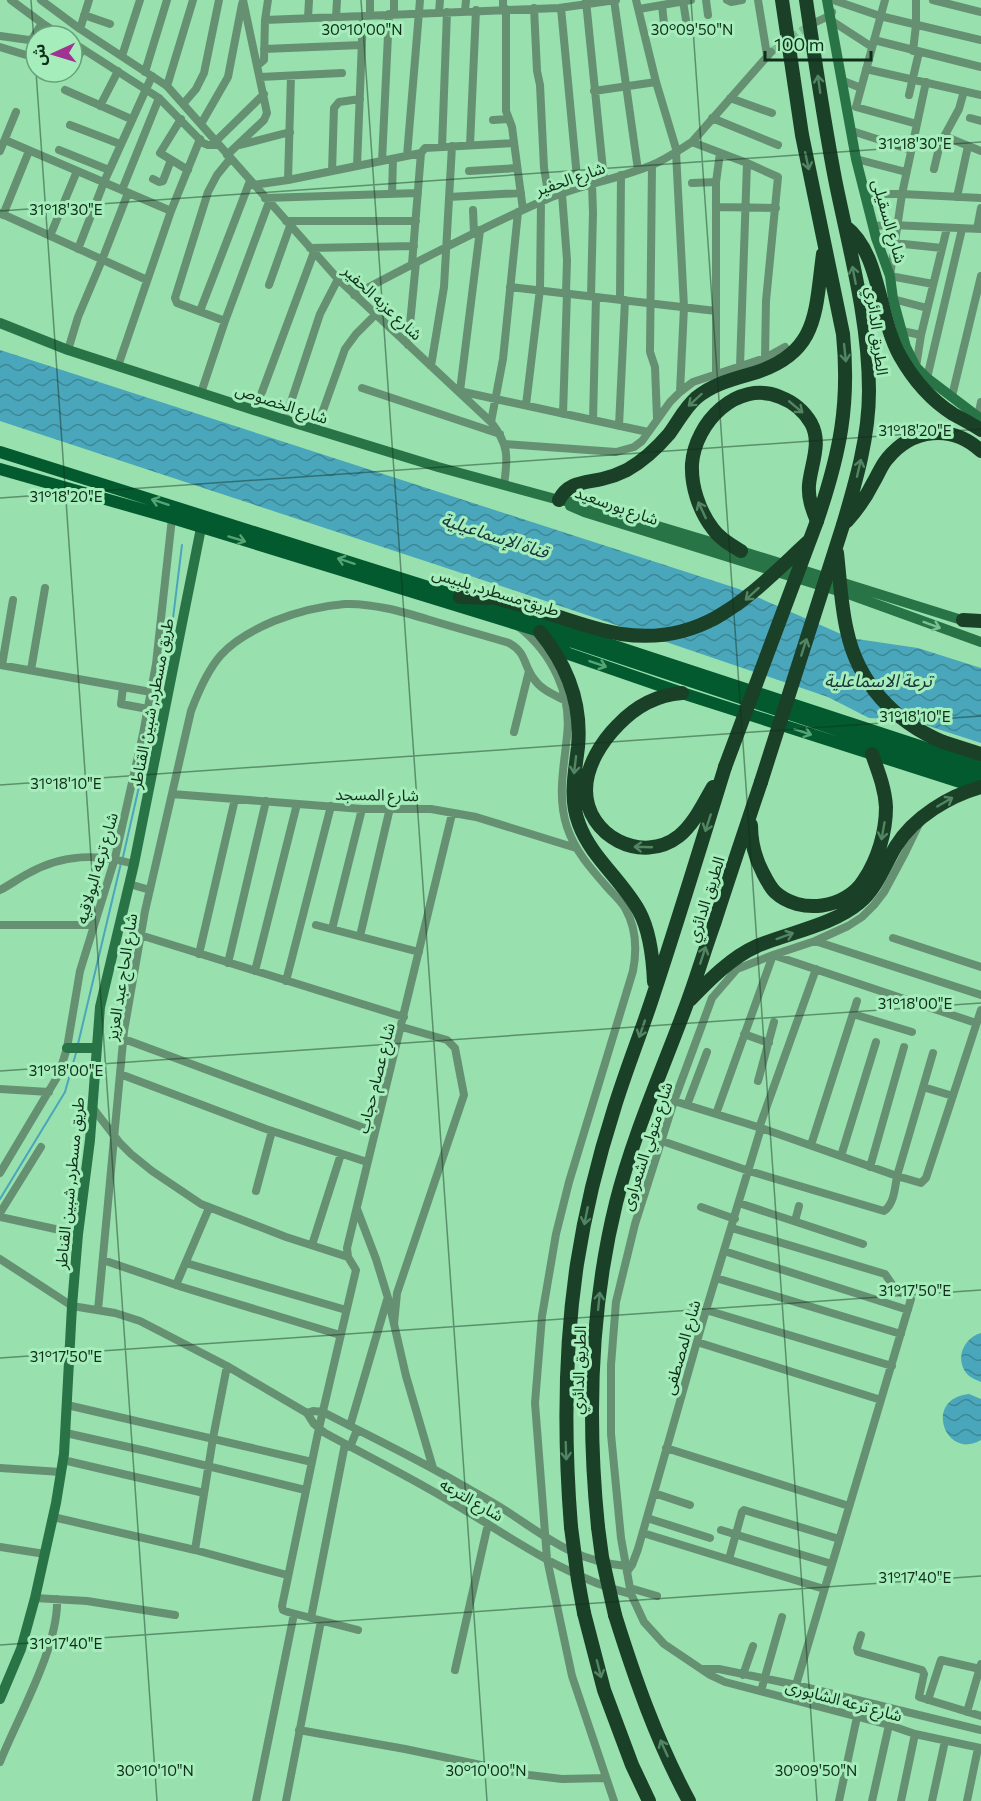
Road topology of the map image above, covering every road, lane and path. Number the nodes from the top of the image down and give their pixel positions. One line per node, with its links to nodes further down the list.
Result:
1 (11, 0): 53 (street)
2 (41, 0): 40 (street, شارع عزبه الحفير)
3 (88, 0): 43 (street)
4 (140, 0): 71 (street)
5 (167, 0): 77 (street)
6 (193, 0): 84 (street)
7 (219, 0): 97 (street)
8 (243, 0): 72 (street); 108 (street)
9 (268, 0): 50 (street)
10 (309, 0): 48 (street)
11 (337, 0): 47 (street)
12 (369, 0): 44 (street)
13 (394, 0): 42 (street)
14 (420, 0): 41 (street)
15 (440, 0): 38 (street)
16 (466, 0): 37 (street)
17 (503, 0): 35 (street)
18 (615, 0): 30 (street); 85 (street)
19 (706, 0): 45 (street)
20 (727, 0): 21 (street)
21 (741, 0)
22 (758, 0): 95 (street, شارع الحفير)
23 (782, 0): 194 (highway, الطريق الدائري, one-way to 194)
24 (806, 0): 185 (highway, الطريق الدائري, one-way to 24)
25 (833, 0): 46 (street); 49 (main road, شارع السقيلى)
26 (885, 0): 46 (street)
27 (916, 0): 59 (street)
28 (933, 0): 39 (street)
29 (687, 1): 34 (street); 51 (street)
30 (586, 3): 33 (street); 89 (street)
31 (637, 4): 34 (street); 82 (street)
32 (532, 5): 33 (street); 35 (street); 173 (street)
33 (560, 5): 161 (street)
34 (662, 5): 58 (street)
35 (505, 9): 36 (street); 106 (street)
36 (476, 10): 37 (street); 121 (street)
37 (465, 11): 38 (street)
38 (443, 12): 41 (street); 125 (street)
39 (981, 12)
40 (58, 13): 54 (street); 55 (street, شارع عزبه الحفير)
41 (419, 13): 42 (street); 134 (street)
42 (391, 14): 44 (street); 139 (street)
43 (84, 15): 56 (street); 57 (street)
44 (366, 15): 47 (street); 65 (street)
45 (708, 15)
46 (880, 16): 59 (street); 64 (street)
47 (336, 17): 48 (street)
48 (308, 18): 50 (street)
49 (831, 18): 52 (street); 64 (street); 80 (main road, شارع السقيلى)
50 (265, 20): 67 (street)
51 (686, 20)
52 (814, 22)
53 (44, 24)
54 (46, 24)
55 (73, 24)
56 (81, 24)
57 (110, 24)
58 (664, 24)
59 (916, 25): 63 (street); 69 (street)
60 (84, 32): 71 (street, شارع عزبه الحفير)
61 (0, 36): 62 (street)
62 (24, 39)
63 (981, 40)
64 (873, 43): 69 (street); 74 (street)
65 (362, 45): 67 (street); 96 (street)
66 (0, 47): 70 (street)
67 (264, 49): 72 (street)
68 (84, 50): 75 (street, شارع عزبه الحفير)
69 (916, 52): 73 (street); 81 (street)
70 (24, 54)
71 (122, 57): 77 (street, شارع عزبه الحفير)
72 (258, 65): 79 (street)
73 (981, 67)
74 (866, 69): 81 (street); 87 (street)
75 (118, 71): 86 (street, شارع عزبه الحفير); 98 (street)
76 (342, 73): 78 (street)
77 (149, 74): 84 (street, شارع عزبه الحفير); 86 (street)
78 (291, 76): 79 (street); 112 (street)
79 (260, 77): 91 (street)
80 (841, 80): 87 (street); 111 (main road, شارع السقيلى)
81 (913, 80): 83 (street); 92 (street)
82 (656, 82): 85 (street); 131 (street)
83 (926, 82): 90 (street); 109 (street)
84 (167, 86): 97 (street, شارع عزبه الحفير)
85 (626, 87): 89 (street); 147 (street)
86 (145, 88): 94 (street, شارع عزبه الحفير); 103 (street)
87 (861, 88): 109 (street)
88 (65, 90): 98 (street)
89 (594, 91): 155 (street)
90 (964, 91): 93 (street); 113 (street)
91 (264, 94): 117 (street); 120 (street)
92 (909, 95)
93 (981, 95)
94 (159, 98): 104 (street, شارع عزبه الحفير); 162 (street)
95 (730, 98): 100 (street); 101 (street, شارع الحفير)
96 (360, 99): 142 (street); 149 (street)
97 (184, 104): 108 (street, شارع عزبه الحفير)
98 (100, 105): 103 (street)
99 (16, 112): 115 (street)
100 (772, 113)
101 (712, 118): 116 (street, شارع الحفير); 123 (street)
102 (970, 118): 107 (street)
103 (131, 119): 119 (street)
104 (182, 119): 114 (street, شارع عزبه الحفير); 138 (street)
105 (493, 120): 106 (street)
106 (510, 121): 118 (street)
107 (981, 121)
108 (201, 124): 117 (street, شارع عزبه الحفير)
109 (917, 124): 128 (street)
110 (70, 125): 119 (street)
111 (852, 131): 128 (street); 137 (main road, شارع السقيلى)
112 (290, 132): 120 (street); 154 (street)
113 (944, 136): 124 (street); 144 (street)
114 (200, 139): 117 (street, شارع عزبه الحفير); 146 (street)
115 (4, 140): 126 (street); 129 (street)
116 (692, 142): 131 (street, شارع الحفير); 133 (street)
117 (216, 143): 135 (street, شارع عزبه الحفير)
118 (514, 143): 121 (street); 143 (street)
119 (120, 144): 145 (street)
120 (239, 145): 135 (street)
121 (470, 145): 122 (street)
122 (452, 146): 125 (street); 169 (street)
123 (778, 146)
124 (968, 146): 130 (street); 170 (street)
125 (442, 147): 132 (street)
126 (29, 150): 148 (street); 181 (street)
127 (59, 150): 145 (street)
128 (911, 150): 151 (street)
129 (0, 151)
130 (981, 151)
131 (676, 152): 141 (street, شارع الحفير); 216 (street)
132 (422, 153): 134 (street); 163 (street)
133 (720, 153): 140 (street); 159 (street)
134 (407, 156): 136 (street)
135 (229, 157): 157 (street, شارع عزبه الحفير); 218 (street)
136 (393, 159): 139 (street); 168 (street)
137 (856, 159): 151 (street); 166 (main road, شارع السقيلى)
138 (171, 160): 146 (street); 153 (street)
139 (382, 161): 142 (street)
140 (747, 163): 175 (street); 176 (street)
141 (652, 165): 147 (street, شارع الحفير); 215 (street)
142 (357, 166): 149 (street)
143 (518, 168): 150 (street); 164 (street)
144 (934, 169)
145 (109, 170): 156 (street)
146 (188, 170): 179 (street)
147 (638, 170): 152 (street, شارع الحفير)
148 (77, 171): 156 (street); 191 (street)
149 (332, 171): 154 (street)
150 (469, 171)
151 (906, 172): 167 (street)
152 (621, 175): 155 (street, شارع الحفير); 213 (street)
153 (153, 179)
154 (288, 180): 157 (street)
155 (604, 180): 160 (street, شارع الحفير)
156 (104, 182): 162 (street); 198 (street)
157 (252, 183): 172 (street, شارع عزبه الحفير); 218 (street)
158 (692, 183): 159 (street)
159 (716, 183): 174 (street)
160 (592, 184): 161 (street, شارع الحفير); 212 (street)
161 (578, 188): 165 (street, شارع الحفير)
162 (125, 191): 179 (street); 200 (street)
163 (418, 193): 168 (street); 182 (street)
164 (521, 193): 169 (street); 180 (street)
165 (562, 194): 173 (street, شارع الحفير); 210 (street)
166 (866, 194): 167 (street); 186 (main road, شارع السقيلى)
167 (902, 194): 170 (street); 184 (street)
168 (392, 195): 172 (street)
169 (449, 197): 196 (street)
170 (957, 197): 171 (street)
171 (981, 198)
172 (267, 200): 183 (street, شارع عزبه الحفير); 221 (street)
173 (545, 200): 180 (street, شارع الحفير); 209 (street)
174 (716, 207): 175 (street); 219 (street)
175 (746, 207): 176 (street); 231 (street)
176 (776, 208): 228 (street)
177 (981, 208): 189 (street)
178 (473, 210): 190 (street)
179 (171, 211): 205 (street)
180 (521, 211): 190 (street, شارع الحفير); 208 (street)
181 (1, 214): 191 (street)
182 (416, 220): 183 (street); 195 (street)
183 (288, 224): 199 (street, شارع عزبه الحفير); 207 (street)
184 (897, 225): 186 (street); 187 (street); 193 (street)
185 (845, 226): 252 (highway); 263 (highway, الطريق الدائري, one-way to 185)
186 (873, 226): 192 (main road, شارع السقيلى)
187 (946, 228): 188 (street); 197 (street)
188 (962, 229): 189 (street); 234 (street)
189 (979, 229)
190 (477, 231): 196 (street, شارع الحفير); 236 (street)
191 (50, 236): 198 (street)
192 (876, 238): 193 (street); 202 (main road, شارع السقيلى)
193 (895, 239): 197 (street); 202 (street)
194 (825, 243): 260 (highway, one-way to 260); 262 (highway, الطريق الدائري, one-way to 262)
195 (414, 246): 199 (street); 201 (street)
196 (447, 246): 201 (street, شارع الحفير); 230 (street)
197 (942, 248): 206 (street)
198 (78, 249): 200 (street)
199 (312, 250): 204 (street, شارع عزبه الحفير); 237 (street)
200 (102, 260): 205 (street); 227 (street)
201 (414, 263): 211 (street, شارع الحفير); 225 (street)
202 (890, 276): 206 (street); 214 (main road, شارع السقيلى)
203 (981, 276): 240 (street)
204 (338, 279): 211 (street, شارع عزبه الحفير); 247 (street)
205 (147, 280): 229 (street)
206 (933, 284): 217 (street)
207 (269, 285)
208 (510, 287): 209 (street); 241 (street)
209 (540, 290): 210 (street); 243 (street)
210 (567, 293): 212 (street); 244 (street)
211 (354, 294): 220 (street, شارع عزبه الحفير)
212 (594, 296): 213 (street); 248 (street)
213 (622, 300): 215 (street); 250 (street)
214 (893, 300): 217 (street); 223 (main road, شارع السقيلى)
215 (651, 303): 216 (street); 246 (street)
216 (684, 307): 219 (street); 238 (street)
217 (927, 308): 224 (street)
218 (200, 311): 221 (street)
219 (716, 311): 233 (street)
220 (376, 314): 225 (street, شارع عزبه الحفير); 251 (street)
221 (225, 321): 239 (street)
222 (0, 323): 227 (main road, شارع الخصوص)
223 (902, 331): 224 (street); 232 (main road, شارع السقيلى)
224 (921, 335): 232 (street)
225 (408, 345): 230 (street, شارع عزبه الحفير)
226 (785, 347): 228 (street)
227 (68, 350): 229 (main road, شارع الخصوص)
228 (765, 358): 231 (street)
229 (118, 366): 239 (main road, شارع الخصوص)
230 (432, 366): 236 (street, شارع عزبه الحفير)
231 (740, 366): 233 (street)
232 (916, 367): 234 (main road, شارع السقيلى)
233 (716, 374): 238 (street)
234 (927, 378): 240 (main road, شارع السقيلى)
235 (362, 388): 254 (street)
236 (459, 391): 241 (street); 249 (street, شارع عزبه الحفير)
237 (262, 392)
238 (680, 392): 246 (street)
239 (201, 393): 247 (main road, شارع الخصوص)
240 (952, 396): 245 (main road, شارع السقيلى)
241 (495, 399): 243 (street); 249 (street)
242 (981, 402): 245 (street)
243 (526, 405): 244 (street)
244 (563, 414): 248 (street)
245 (980, 417)
246 (657, 418): 253 (street)
247 (285, 420): 251 (main road, شارع الخصوص)
248 (593, 420): 250 (street)
249 (491, 422): 254 (street, شارع عزبه الحفير)
250 (619, 426): 253 (street)
251 (316, 430): 259 (main road, شارع الخصوص)
252 (981, 430)
253 (648, 432): 255 (street)
254 (501, 435): 255 (street, شارع عزبه الحفير)
255 (505, 444): 259 (street, شارع عزبه الحفير)
256 (981, 451): 263 (highway)
257 (0, 452): 269 (main road, طريق مسطرد, بلبيس, one-way to 257)
258 (0, 469): 261 (main road, طريق مسطرد, بلبيس)
259 (504, 485): 260 (main road, شارع الخصوص)
260 (559, 500): 267 (main road, شارع بورسعيد); 272 (main road, شارع بورسعيد)
261 (172, 519): 264 (main road, طريق مسطرد, بلبيس); 283 (street, شارع ترعه البولاقيه)
262 (817, 521): 265 (highway, الطريق الدائري, bridge); 267 (highway, one-way to 262)
263 (843, 525): 266 (highway, الطريق الدائري, bridge)
264 (201, 528): 275 (main road, طريق مسطرد, بلبيس, one-way to 275); 306 (main road, طريق مسطرد, شبين القناطر)
265 (810, 540): 269 (highway, one-way to 269, bridge); 291 (highway, الطريق الدائري, bridge)
266 (836, 549): 289 (highway, bridge); 300 (highway, الطريق الدائري, one-way to 266, bridge)
267 (741, 551): 271 (main road, شارع بورسعيد)
268 (45, 588): 280 (street)
269 (460, 597): 290 (main road, طريق مسطرد, بلبيس)
270 (13, 600): 279 (street)
271 (906, 602): 272 (main road); 273 (main road, شارع بورسعيد)
272 (902, 614): 278 (main road, شارع بورسعيد, one-way to 278)
273 (963, 620): 274 (highway); 276 (main road, شارع بورسعيد)
274 (981, 621)
275 (516, 624): 277 (main road, طريق مسطرد, بلبيس); 285 (street)
276 (981, 626)
277 (545, 633): 284 (main road, one-way to 284); 292 (main road, طريق مسطرد, بلبيس); 327 (highway, one-way to 327)
278 (981, 642)
279 (1, 665): 280 (street)
280 (31, 670): 282 (street)
281 (529, 671): 285 (street, شارع الحاج عبد العزيز); 287 (street); 294 (street, شارع الحاج عبد العزيز)
282 (123, 687): 283 (street); 286 (street)
283 (151, 692): 286 (street, شارع ترعه البولاقيه)
284 (682, 693): 288 (main road, one-way to 288); 291 (highway, one-way to 284)
285 (566, 701): 304 (street)
286 (148, 709): 305 (street, شارع ترعه البولاقيه)
287 (513, 732)
288 (872, 754): 292 (main road); 300 (highway, one-way to 300)
289 (981, 754)
290 (981, 766)
291 (725, 767): 327 (highway, الطريق الدائري, one-way to 327)
292 (981, 779)
293 (981, 787): 303 (highway, one-way to 293)
294 (172, 794): 295 (street, شارع المسجد); 309 (street, شارع الحاج عبد العزيز)
295 (235, 799): 296 (street, شارع المسجد); 319 (street)
296 (266, 801): 297 (street, شارع المسجد); 321 (street)
297 (297, 804): 298 (street, شارع المسجد); 324 (street)
298 (331, 807): 301 (street, شارع المسجد); 325 (street)
299 (390, 808): 301 (street, شارع المسجد); 302 (street, شارع المسجد); 315 (street)
300 (753, 808): 329 (highway, الطريق الدائري, one-way to 300)
301 (362, 809): 313 (street)
302 (452, 814): 304 (street, شارع المسجد); 318 (street)
303 (921, 819): 317 (street, شارع متولي الشعراوى); 329 (highway, one-way to 303)
304 (576, 848): 428 (street)
305 (116, 858): 306 (street); 308 (street); 311 (street, شارع ترعه البولاقيه)
306 (134, 864): 307 (main road, طريق مسطرد, شبين القناطر)
307 (129, 884): 309 (street); 343 (main road, طريق مسطرد, شبين القناطر)
308 (0, 890)
309 (150, 890): 314 (street, شارع الحاج عبد العزيز)
310 (0, 925): 311 (street)
311 (94, 925): 342 (street, شارع ترعه البولاقيه)
312 (316, 925): 313 (street)
313 (332, 929): 315 (street)
314 (140, 935): 319 (street, شارع عصام حجاب); 338 (street, شارع الحاج عبد العزيز)
315 (360, 936): 318 (street)
316 (893, 938): 322 (street)
317 (815, 941): 320 (street, شارع متولي الشعراوى); 326 (street)
318 (419, 952): 332 (street)
319 (199, 954): 321 (street, شارع عصام حجاب)
320 (772, 955): 323 (street); 337 (street); 352 (street, شارع متولي الشعراوى)
321 (228, 963): 324 (street, شارع عصام حجاب)
322 (981, 967)
323 (816, 969): 334 (street); 356 (street, شارع المصطفى)
324 (255, 971): 325 (street, شارع عصام حجاب)
325 (286, 981): 332 (street, شارع عصام حجاب)
326 (981, 994)
327 (652, 1000): 476 (highway, الطريق الدائري, one-way to 476, bridge)
328 (857, 1001): 331 (street)
329 (687, 1004): 477 (highway, الطريق الدائري, one-way to 329, bridge)
330 (981, 1010): 334 (street)
331 (853, 1014): 336 (street); 361 (street)
332 (404, 1017): 335 (street, شارع عصام حجاب)
333 (774, 1022): 340 (street)
334 (976, 1023): 351 (street)
335 (402, 1027): 358 (street, شارع عصام حجاب); 396 (street)
336 (912, 1032)
337 (744, 1034): 340 (street); 355 (street)
338 (123, 1039): 346 (street, شارع الحاج عبد العزيز); 358 (street)
339 (876, 1042): 364 (street)
340 (769, 1043): 347 (street)
341 (904, 1047): 366 (street)
342 (69, 1048): 343 (main road); 350 (street, شارع ترعه البولاقيه)
343 (91, 1048): 354 (main road, طريق مسطرد, شبين القناطر)
344 (707, 1052): 353 (street)
345 (933, 1053): 348 (street)
346 (120, 1074): 357 (street); 359 (street, شارع الحاج عبد العزيز)
347 (758, 1082)
348 (923, 1087): 351 (street); 369 (street)
349 (0, 1089): 350 (street)
350 (49, 1092): 368 (street, شارع ترعه البولاقيه)
351 (953, 1096): 369 (street)
352 (674, 1101): 353 (street); 360 (street, شارع متولي الشعراوى)
353 (687, 1105): 355 (street)
354 (92, 1107): 359 (street); 380 (main road, طريق مسطرد, شبين القناطر)
355 (716, 1114): 356 (street)
356 (760, 1128): 361 (street); 367 (street, شارع المصطفى)
357 (272, 1131): 363 (street); 370 (street)
358 (375, 1132): 365 (street, شارع عصام حجاب)
359 (114, 1137): 374 (street); 386 (street, شارع الحاج عبد العزيز)
360 (662, 1141): 367 (street); 437 (street, شارع متولي الشعراوى)
361 (811, 1145): 364 (street)
362 (41, 1147): 376 (street)
363 (341, 1154): 365 (street); 382 (street)
364 (841, 1156): 366 (street)
365 (367, 1162): 375 (street, شارع عصام حجاب)
366 (870, 1167): 369 (street)
367 (749, 1172): 369 (street); 371 (street, شارع المصطفى)
368 (0, 1173)
369 (897, 1176)
370 (256, 1191)
371 (739, 1203): 377 (street, شارع المصطفى); 378 (street)
372 (799, 1206): 378 (street)
373 (701, 1207): 377 (street)
374 (209, 1208): 382 (street); 387 (street)
375 (357, 1209): 384 (street, شارع عصام حجاب); 390 (street)
376 (0, 1215): 380 (street)
377 (735, 1218): 379 (street, شارع المصطفى)
378 (795, 1221): 381 (street)
379 (732, 1228): 383 (street, شارع المصطفى); 395 (street)
380 (78, 1234): 391 (main road, طريق مسطرد, شبين القناطر)
381 (863, 1244)
382 (312, 1245): 384 (street)
383 (724, 1251): 388 (street, شارع المصطفى); 395 (street)
384 (348, 1257): 393 (street, شارع عصام حجاب)
385 (0, 1259): 391 (street)
386 (103, 1260): 389 (street); 392 (street, شارع الحاج عبد العزيز)
387 (186, 1263): 389 (street); 393 (street)
388 (716, 1278): 394 (street, شارع المصطفى); 397 (street)
389 (176, 1285): 398 (street)
390 (388, 1298): 396 (street); 407 (street)
391 (75, 1307): 392 (street, شارع الترعه); 403 (main road, طريق مسطرد, شبين القناطر)
392 (95, 1310): 400 (street, شارع الترعه)
393 (346, 1310): 398 (street, شارع عصام حجاب)
394 (706, 1310): 399 (street, شارع المصطفى); 401 (street)
395 (908, 1310): 397 (street)
396 (394, 1324): 416 (street)
397 (901, 1334): 401 (street)
398 (340, 1335): 404 (street, شارع عصام حجاب)
399 (697, 1342): 402 (street); 411 (street, شارع المصطفى)
400 (227, 1366): 405 (street, شارع الترعه); 409 (street)
401 (892, 1366): 402 (street)
402 (881, 1400): 421 (street)
403 (67, 1405): 408 (main road, طريق مسطرد, شبين القناطر); 409 (street)
404 (323, 1412): 405 (street); 406 (street, شارع عصام حجاب); 407 (street, شارع الترعه)
405 (307, 1413): 406 (street, شارع الترعه)
406 (319, 1428): 410 (street, شارع الترعه); 412 (street, شارع عصام حجاب)
407 (353, 1428): 410 (street); 416 (street, شارع الترعه)
408 (66, 1433): 413 (main road, طريق مسطرد, شبين القناطر); 414 (street)
409 (213, 1438): 412 (street); 414 (street)
410 (347, 1445): 424 (street, شارع الترعه); 447 (street)
411 (666, 1448): 419 (street, شارع المصطفى); 421 (street)
412 (312, 1462): 417 (street, شارع عصام حجاب)
413 (62, 1466): 415 (street); 418 (street); 422 (main road, طريق مسطرد, شبين القناطر)
414 (208, 1466): 417 (street); 418 (street)
415 (0, 1468)
416 (433, 1468): 428 (street, شارع الترعه)
417 (306, 1490): 438 (street, شارع عصام حجاب)
418 (204, 1493): 432 (street)
419 (654, 1493): 420 (street); 423 (street, شارع المصطفى)
420 (690, 1504)
421 (849, 1506): 430 (street)
422 (53, 1517): 432 (street); 433 (main road, طريق مسطرد, شبين القناطر)
423 (646, 1518): 426 (street, شارع المصطفى); 429 (street)
424 (488, 1524): 434 (street, شارع الترعه); 454 (street)
425 (721, 1530): 427 (street)
426 (643, 1533): 435 (street); 437 (street, شارع المصطفى)
427 (735, 1534): 430 (street); 435 (street); 436 (street)
428 (544, 1537): 434 (street); 437 (street, شارع الترعه)
429 (710, 1538)
430 (839, 1539): 436 (street)
431 (0, 1547): 433 (street)
432 (195, 1550): 438 (street)
433 (45, 1554): 442 (main road, طريق مسطرد, شبين القناطر)
434 (547, 1559): 440 (street, شارع الترعه); 472 (street)
435 (729, 1559): 439 (street)
436 (832, 1564): 439 (street)
437 (626, 1569): 440 (street, شارع متولي الشعراوى)
438 (287, 1575): 444 (street, شارع عصام حجاب)
439 (824, 1589): 457 (street)
440 (631, 1591): 441 (street, شارع الترعه); 453 (street, شارع ترعه الشابورى)
441 (657, 1596)
442 (38, 1598): 443 (street); 459 (main road, طريق مسطرد, شبين القناطر)
443 (54, 1599): 445 (street); 471 (street)
444 (294, 1614): 447 (street); 473 (street)
445 (175, 1615)
446 (782, 1617): 456 (street)
447 (311, 1618): 448 (street)
448 (321, 1621): 449 (street); 466 (street)
449 (358, 1630)
450 (861, 1635): 460 (street)
451 (753, 1646): 455 (street)
452 (980, 1666): 460 (street); 462 (street)
453 (703, 1669): 455 (street, شارع ترعه الشابورى); 458 (street, شارع ترعه الشابورى)
454 (455, 1670)
455 (743, 1675): 456 (street, شارع ترعه الشابورى)
456 (764, 1679): 457 (street, شارع ترعه الشابورى); 458 (street)
457 (798, 1686): 461 (street); 467 (street, شارع ترعه الشابورى)
458 (761, 1691): 461 (street, شارع ترعه الشابورى)
459 (0, 1698)
460 (928, 1700): 462 (street)
461 (797, 1701): 464 (street, شارع ترعه الشابورى)
462 (967, 1712): 463 (street)
463 (981, 1716)
464 (857, 1717): 465 (street, شارع ترعه الشابورى); 478 (street)
465 (889, 1725): 468 (street, شارع ترعه الشابورى); 479 (street)
466 (299, 1730): 472 (street); 474 (street)
467 (981, 1730)
468 (915, 1734): 469 (street, شارع ترعه الشابورى); 480 (street)
469 (945, 1741): 470 (street, شارع ترعه الشابورى); 481 (street)
470 (980, 1748): 482 (street)
471 (0, 1762)
472 (606, 1778): 475 (street)
473 (256, 1801)
474 (286, 1801)
475 (614, 1801)
476 (649, 1801)
477 (689, 1801)
478 (839, 1801)
479 (872, 1801)
480 (901, 1801)
481 (932, 1801)
482 (967, 1801)

